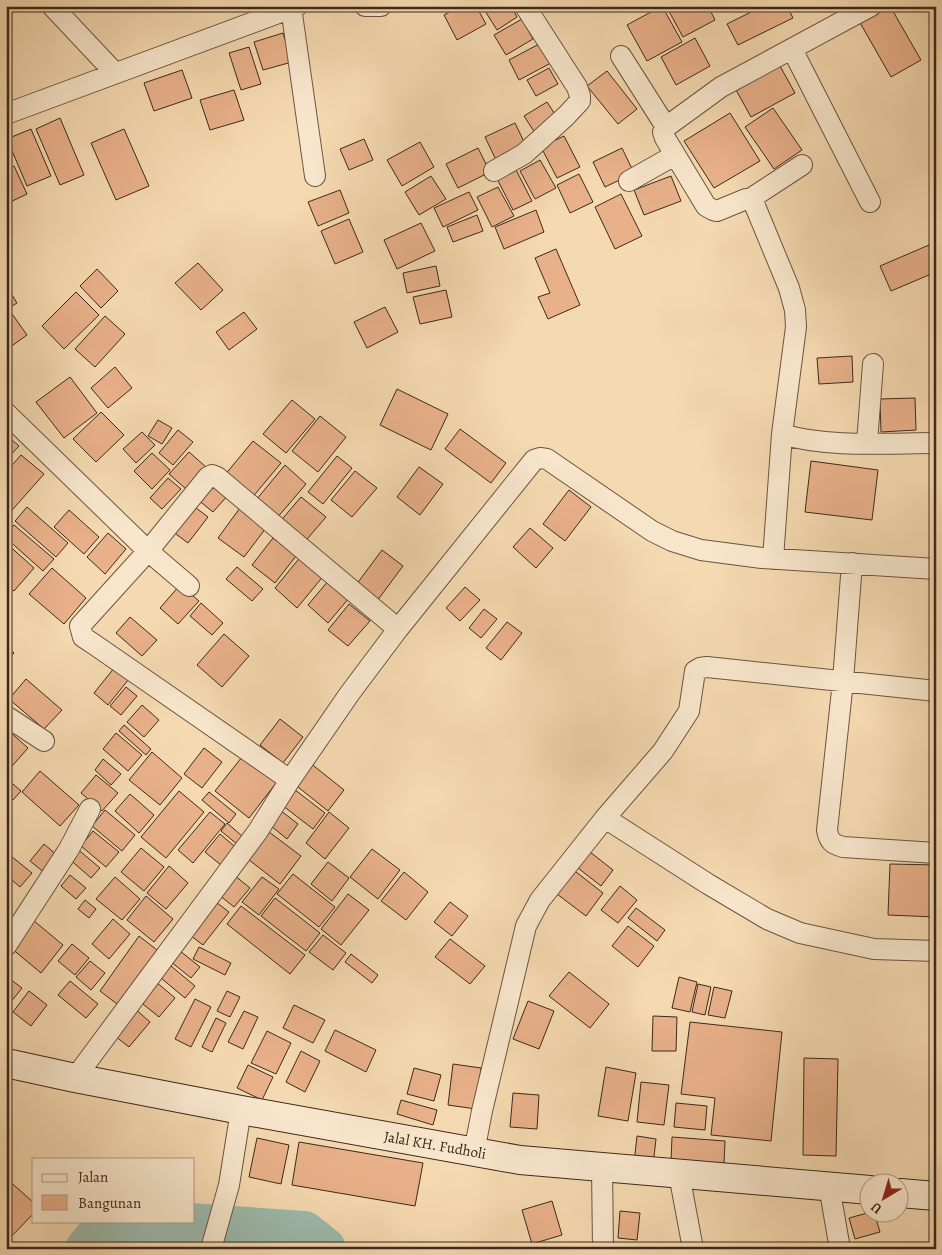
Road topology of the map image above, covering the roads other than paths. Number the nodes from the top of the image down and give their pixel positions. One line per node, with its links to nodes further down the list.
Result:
1 (52, 6): 9 (street)
2 (365, 6): 3 (street)
3 (381, 6)
4 (525, 6): 14 (street)
5 (871, 6): 7 (street)
6 (294, 7): 9 (street); 15 (street)
7 (792, 49): 11 (street); 18 (street)
8 (621, 56): 11 (street)
9 (115, 73): 10 (street)
10 (6, 114)
11 (666, 127): 12 (street)
12 (675, 155): 16 (street); 17 (street)
13 (802, 165): 17 (street)
14 (494, 171)
15 (315, 176)
16 (629, 181)
17 (750, 199): 21 (street)
18 (870, 202)
19 (872, 364): 22 (street)
20 (6, 413): 24 (street)
21 (782, 434): 22 (street); 25 (street)
22 (867, 443): 23 (street)
23 (936, 443)
24 (148, 551): 28 (street); 29 (street); 34 (street)
25 (773, 559): 26 (street); 29 (street)
26 (852, 564): 27 (street); 30 (street)
27 (936, 568)
28 (189, 586)
29 (398, 630): 34 (street)
30 (843, 681): 31 (street); 36 (street); 37 (street)
31 (936, 691)
32 (6, 716): 33 (street)
33 (44, 741)
34 (290, 780): 41 (street)
35 (90, 808): 38 (street)
36 (605, 818): 39 (street); 43 (street)
37 (936, 853)
38 (6, 946)
39 (936, 951)
40 (6, 1063): 41 (main road, Jalal KH. Fudholi)
41 (75, 1078): 42 (main road, Jalal KH. Fudholi)
42 (241, 1110): 43 (main road, Jalal KH. Fudholi); 50 (street)
43 (474, 1152): 44 (main road, Jalal KH. Fudholi)
44 (602, 1168): 45 (main road, Jalal KH. Fudholi); 51 (street)
45 (679, 1174): 46 (main road, Jalal KH. Fudholi); 52 (street)
46 (829, 1186): 47 (main road, Jalal KH. Fudholi); 53 (street)
47 (860, 1189)
48 (910, 1194): 49 (main road)
49 (936, 1196)
50 (211, 1248)
51 (603, 1249)
52 (693, 1249)
53 (840, 1249)

